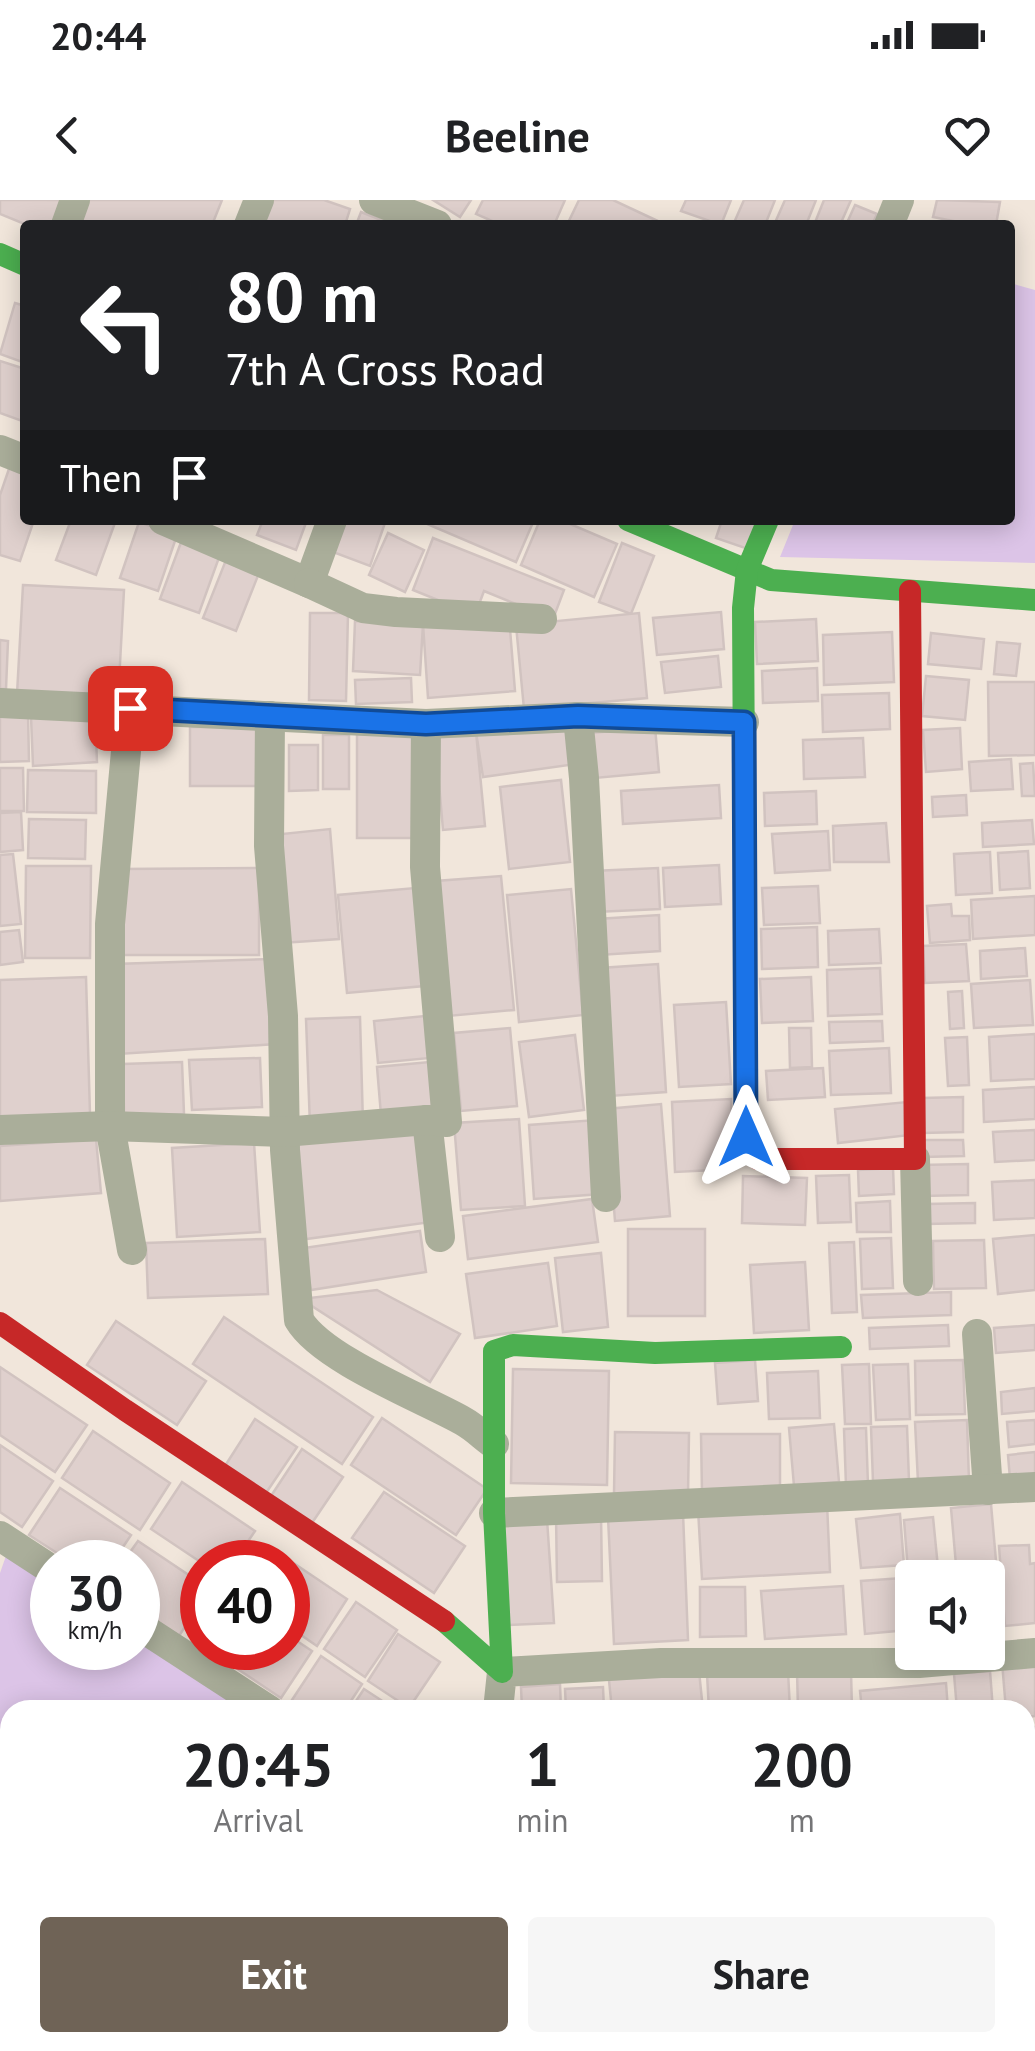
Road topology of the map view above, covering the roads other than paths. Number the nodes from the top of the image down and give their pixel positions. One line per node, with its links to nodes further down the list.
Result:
1 (374, 200): 2 (street)
2 (424, 220)
3 (175, 525): 8 (street)
4 (330, 525): 8 (street)
5 (640, 525): 7 (street)
6 (766, 525): 7 (street)
7 (747, 570): 9 (street); 16 (street)
8 (310, 583): 11 (street)
9 (910, 591): 10 (street); 22 (street)
10 (1035, 600)
11 (542, 619)
12 (0, 703): 13 (street)
13 (130, 708): 14 (street); 19 (street)
14 (270, 716): 17 (street); 21 (street)
15 (578, 716): 16 (street); 17 (street); 23 (street)
16 (744, 722): 22 (street)
17 (426, 724): 18 (street)
18 (426, 1120): 21 (street); 24 (street)
19 (110, 1126): 20 (street); 21 (street); 25 (street)
20 (0, 1130)
21 (284, 1132): 30 (street)
22 (915, 1159): 26 (street)
23 (606, 1197)
24 (440, 1237)
25 (132, 1250)
26 (918, 1281)
27 (0, 1322): 38 (street)
28 (977, 1334): 32 (street)
29 (841, 1347): 30 (street)
30 (494, 1444): 33 (street)
31 (1035, 1487): 32 (street)
32 (988, 1490): 33 (street)
33 (494, 1513): 38 (street)
34 (0, 1536): 35 (street)
35 (30, 1556)
36 (160, 1639): 39 (street)
37 (1035, 1653): 38 (street)
38 (502, 1672): 40 (street)
39 (254, 1700)
40 (499, 1700)

